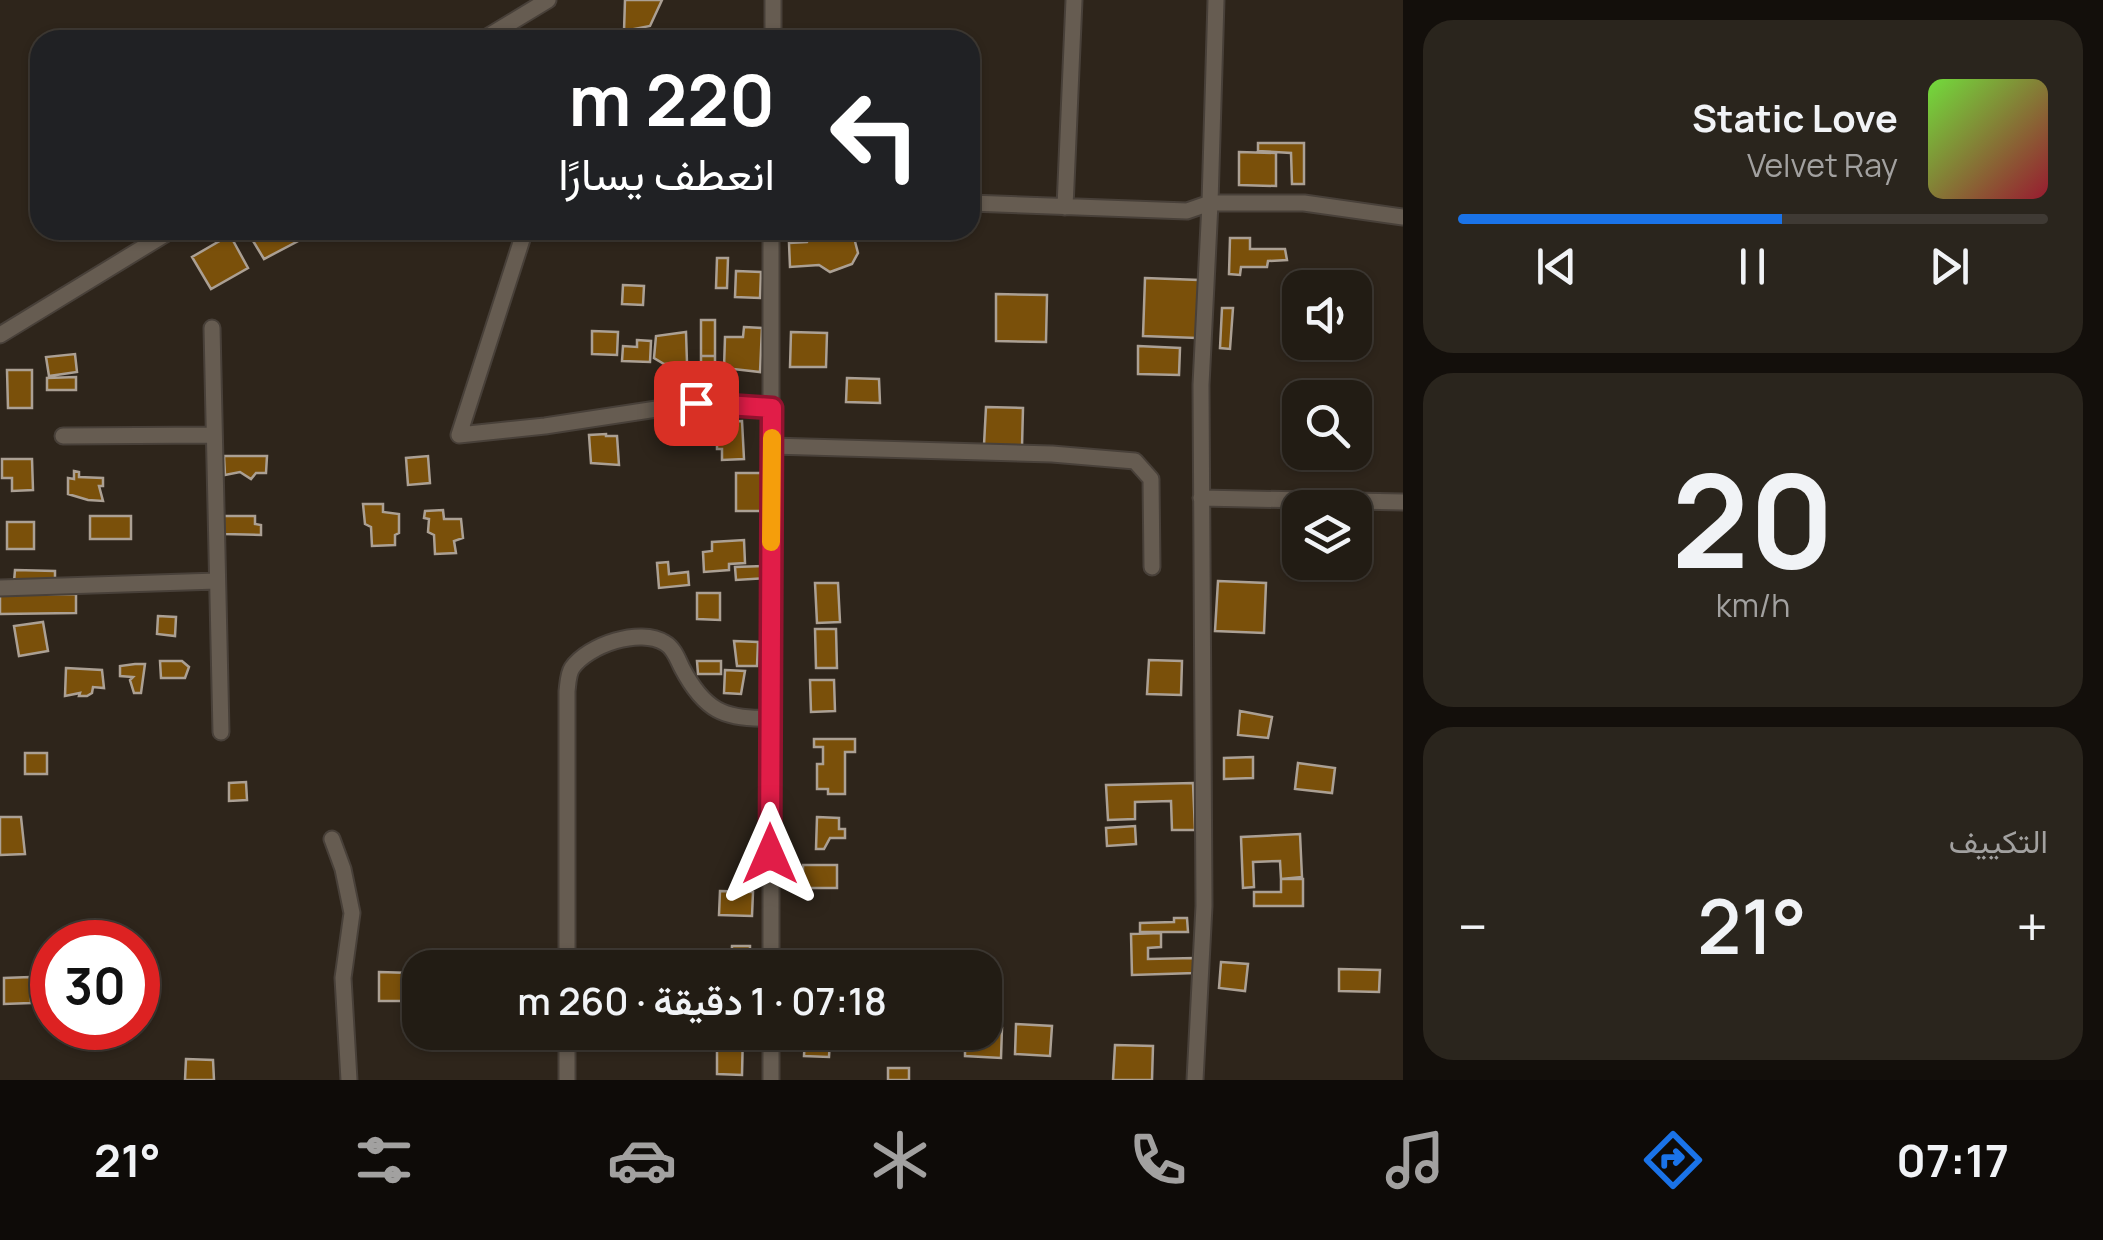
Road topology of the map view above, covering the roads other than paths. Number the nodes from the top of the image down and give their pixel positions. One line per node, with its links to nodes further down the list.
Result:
1 (548, 0): 5 (street)
2 (773, 0): 6 (street)
3 (1074, 0): 9 (street)
4 (1216, 0): 7 (street)
5 (498, 30)
6 (773, 30)
7 (1210, 202): 9 (street); 10 (street); 20 (street)
8 (980, 204): 9 (street)
9 (1064, 207)
10 (1403, 217)
11 (156, 240): 15 (street)
12 (522, 240): 16 (street)
13 (771, 240): 16 (street)
14 (212, 328): 17 (street)
15 (0, 335)
16 (772, 408): 19 (street)
17 (212, 435): 18 (street); 23 (street)
18 (62, 436)
19 (772, 446): 22 (street); 25 (street)
20 (1202, 498): 21 (street); 35 (street)
21 (1403, 502)
22 (1152, 567)
23 (217, 582): 24 (street); 26 (street)
24 (0, 588)
25 (770, 718): 28 (street); 29 (street)
26 (221, 732)
27 (332, 838): 32 (street)
28 (567, 950)
29 (770, 950)
30 (567, 1050): 33 (street)
31 (770, 1050): 34 (street)
32 (349, 1080)
33 (567, 1080)
34 (770, 1080)
35 (1195, 1080)

